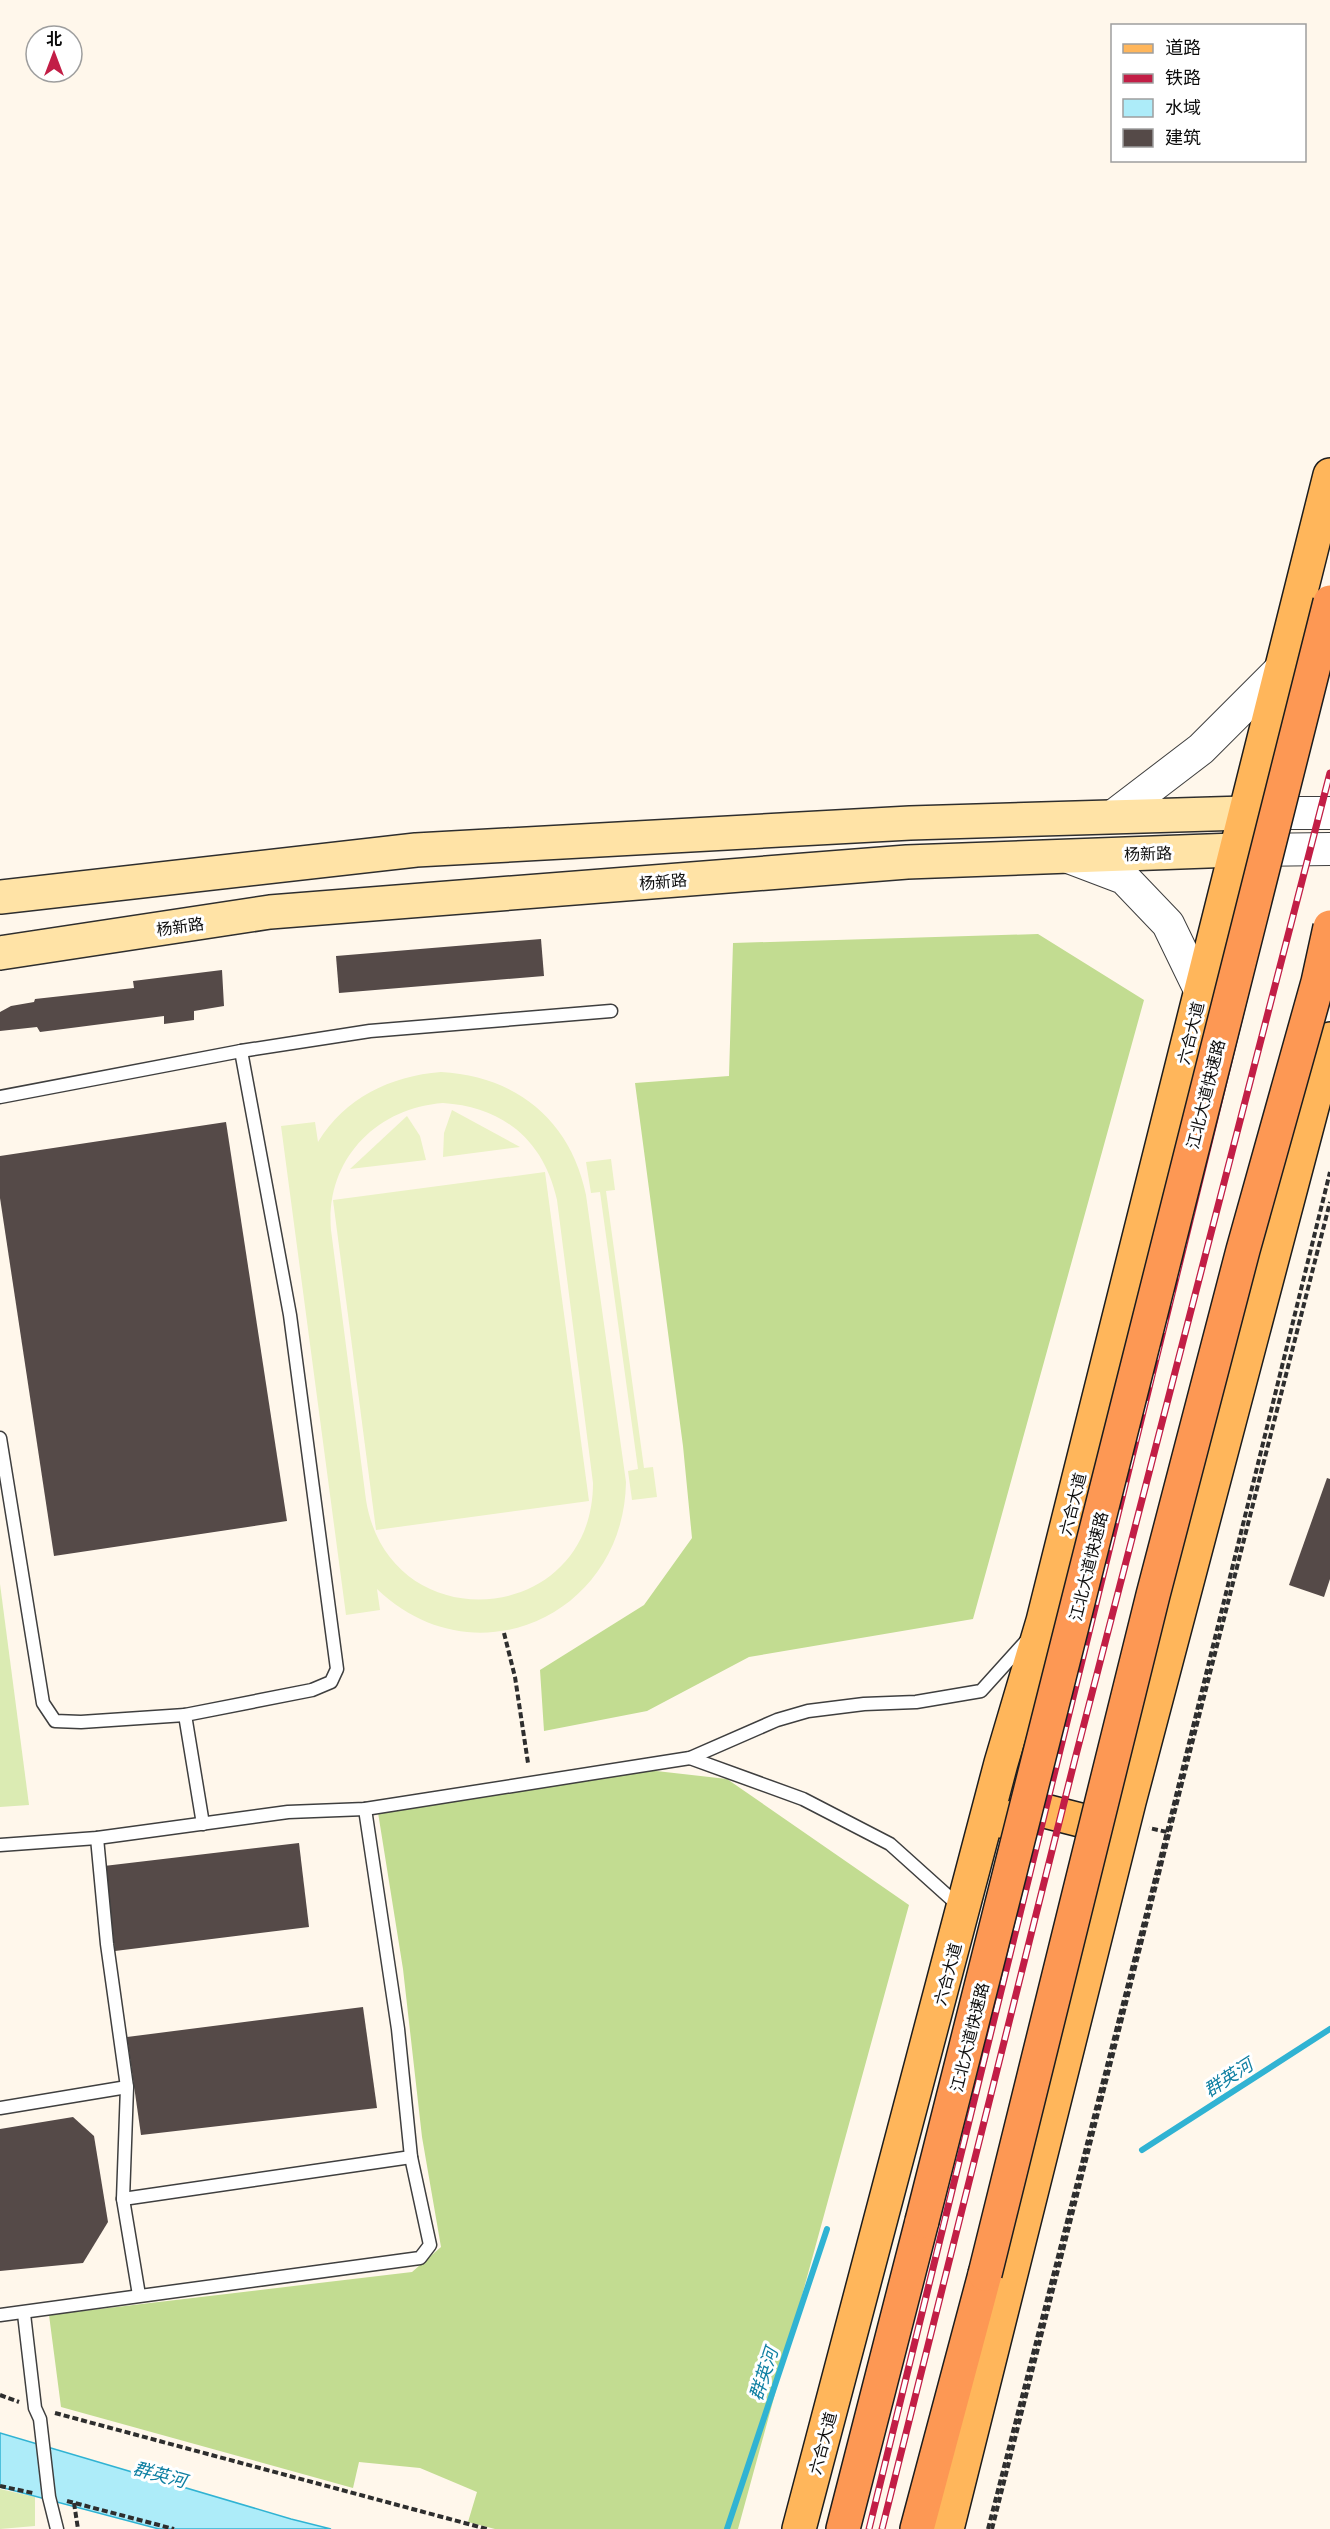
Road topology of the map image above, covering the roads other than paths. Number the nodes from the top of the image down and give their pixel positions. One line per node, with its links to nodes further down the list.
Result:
1 (1330, 476): 3 (main road, 六合大道)
2 (1330, 602): 38 (highway, 江北大道快速路, bridge)
3 (1282, 668): 4 (main road, 六合大道); 6 (street)
4 (1245, 813): 5 (street); 6 (main road); 8 (main road, 六合大道)
5 (1330, 813)
6 (1112, 817): 10 (main road)
7 (1330, 849): 8 (street, 杨新路)
8 (1235, 850): 9 (main road, 杨新路); 13 (main road, 六合大道)
9 (1065, 855): 12 (main road, 杨新路); 13 (street)
10 (0, 897)
11 (1330, 927): 39 (highway, bridge)
12 (0, 952)
13 (1200, 990): 19 (main road, 六合大道)
14 (611, 1011): 16 (lane)
15 (1330, 1039): 27 (main road)
16 (241, 1051): 17 (lane); 20 (lane)
17 (0, 1097)
18 (0, 1438): 20 (lane)
19 (1043, 1621): 21 (lane); 24 (main road, 六合大道)
20 (185, 1715): 23 (lane)
21 (690, 1758): 22 (lane); 28 (lane)
22 (365, 1809): 23 (lane); 31 (lane)
23 (203, 1824): 25 (lane)
24 (985, 1826): 27 (main road); 28 (main road, 六合大道)
25 (97, 1838): 26 (lane); 29 (lane)
26 (0, 1845)
27 (1115, 1858): 40 (main road)
28 (963, 1910): 37 (main road, 六合大道)
29 (128, 2087): 30 (lane); 32 (lane)
30 (0, 2108)
31 (411, 2157): 32 (lane); 33 (lane)
32 (123, 2199): 33 (lane)
33 (139, 2295): 34 (lane)
34 (24, 2314): 35 (lane); 36 (lane)
35 (0, 2315)
36 (57, 2529)
37 (799, 2529)
38 (843, 2529)
39 (917, 2529)
40 (947, 2529)

